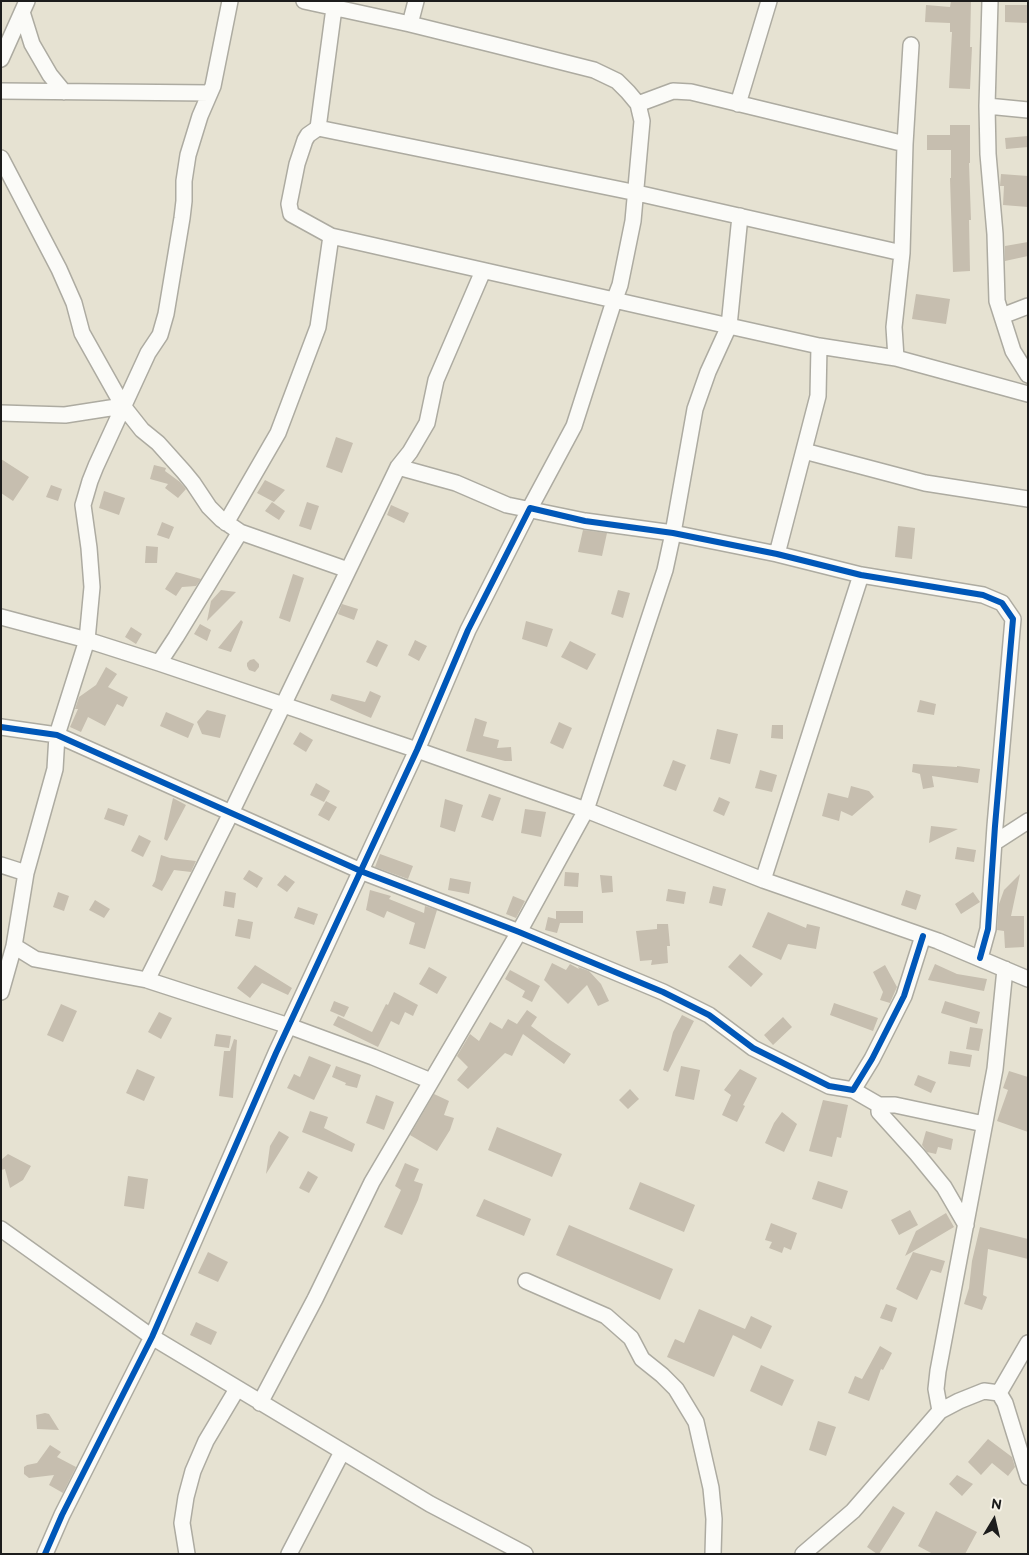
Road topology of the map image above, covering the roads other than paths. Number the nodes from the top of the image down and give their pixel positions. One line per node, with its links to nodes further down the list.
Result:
1 (230, 1): 14 (street)
2 (304, 1): 7 (street)
3 (416, 1): 8 (street)
4 (769, 1): 16 (street)
5 (990, 1): 17 (street)
6 (24, 7): 9 (street); 13 (street)
7 (334, 8): 8 (street); 19 (street)
8 (410, 24): 15 (street)
9 (5, 41): 11 (street)
10 (911, 45): 20 (street)
11 (1, 59)
12 (1, 91): 13 (street)
13 (64, 92): 14 (street)
14 (210, 93): 37 (street)
15 (638, 104): 16 (street); 24 (street)
16 (738, 104): 20 (street)
17 (987, 106): 18 (street); 31 (street)
18 (1028, 110)
19 (318, 128): 24 (street); 26 (street)
20 (905, 144): 27 (street)
21 (1, 158): 23 (street)
22 (1, 184): 23 (street)
23 (17, 187): 37 (street)
24 (636, 193): 25 (street); 29 (street)
25 (740, 216): 27 (street); 32 (street)
26 (331, 236): 28 (street); 43 (street)
27 (902, 253): 34 (street)
28 (483, 271): 29 (street); 40 (street)
29 (614, 300): 32 (street); 42 (street)
30 (1028, 306): 31 (street)
31 (1002, 316): 35 (street)
32 (729, 326): 33 (street); 45 (street)
33 (820, 346): 34 (street); 39 (street)
34 (896, 358): 36 (street)
35 (1028, 375)
36 (1028, 394)
37 (123, 406): 38 (street); 43 (street); 51 (street)
38 (1, 413)
39 (804, 451): 41 (street); 46 (street)
40 (398, 467): 42 (street); 47 (street)
41 (1028, 499)
42 (530, 508): 45 (street); 56 (street)
43 (226, 522): 44 (street)
44 (240, 532): 47 (street); 52 (street)
45 (673, 534): 46 (street); 57 (street)
46 (777, 554): 48 (street)
47 (348, 570): 53 (street)
48 (861, 575): 50 (street); 64 (street)
49 (1, 617): 51 (street)
50 (1020, 619): 60 (street)
51 (87, 640): 52 (street); 55 (street)
52 (159, 663): 53 (street)
53 (283, 704): 56 (street); 58 (street)
54 (1, 727): 55 (street)
55 (57, 735): 58 (street); 63 (street)
56 (417, 750): 57 (street); 62 (street)
57 (586, 810): 64 (street); 65 (street)
58 (231, 813): 62 (street); 71 (street)
59 (1028, 821): 60 (street)
60 (994, 843): 68 (street)
61 (1, 864): 63 (street)
62 (361, 871): 65 (street); 73 (street)
63 (26, 873): 67 (street)
64 (763, 880): 66 (street)
65 (518, 932): 74 (street); 75 (street)
66 (923, 936): 68 (street); 75 (street)
67 (14, 946): 71 (street); 72 (street)
68 (980, 958): 69 (street)
69 (1005, 969): 70 (street); 77 (street)
70 (1028, 979)
71 (147, 980): 73 (street)
72 (1, 992)
73 (289, 1026): 74 (street); 81 (street)
74 (431, 1081): 85 (street)
75 (853, 1090): 76 (street)
76 (879, 1104): 77 (street); 78 (street)
77 (984, 1124): 78 (street)
78 (966, 1225): 86 (street)
79 (1, 1229): 81 (street)
80 (526, 1282): 93 (street)
81 (152, 1337): 83 (street); 89 (street)
82 (1028, 1343): 84 (street)
83 (237, 1389): 85 (street); 90 (street)
84 (999, 1393): 86 (street); 88 (street)
85 (260, 1403): 87 (street)
86 (940, 1411): 94 (street)
87 (342, 1452): 91 (street); 92 (street)
88 (1028, 1478)
89 (45, 1554)
90 (188, 1554)
91 (289, 1554)
92 (526, 1554)
93 (713, 1554)
94 (803, 1554)

